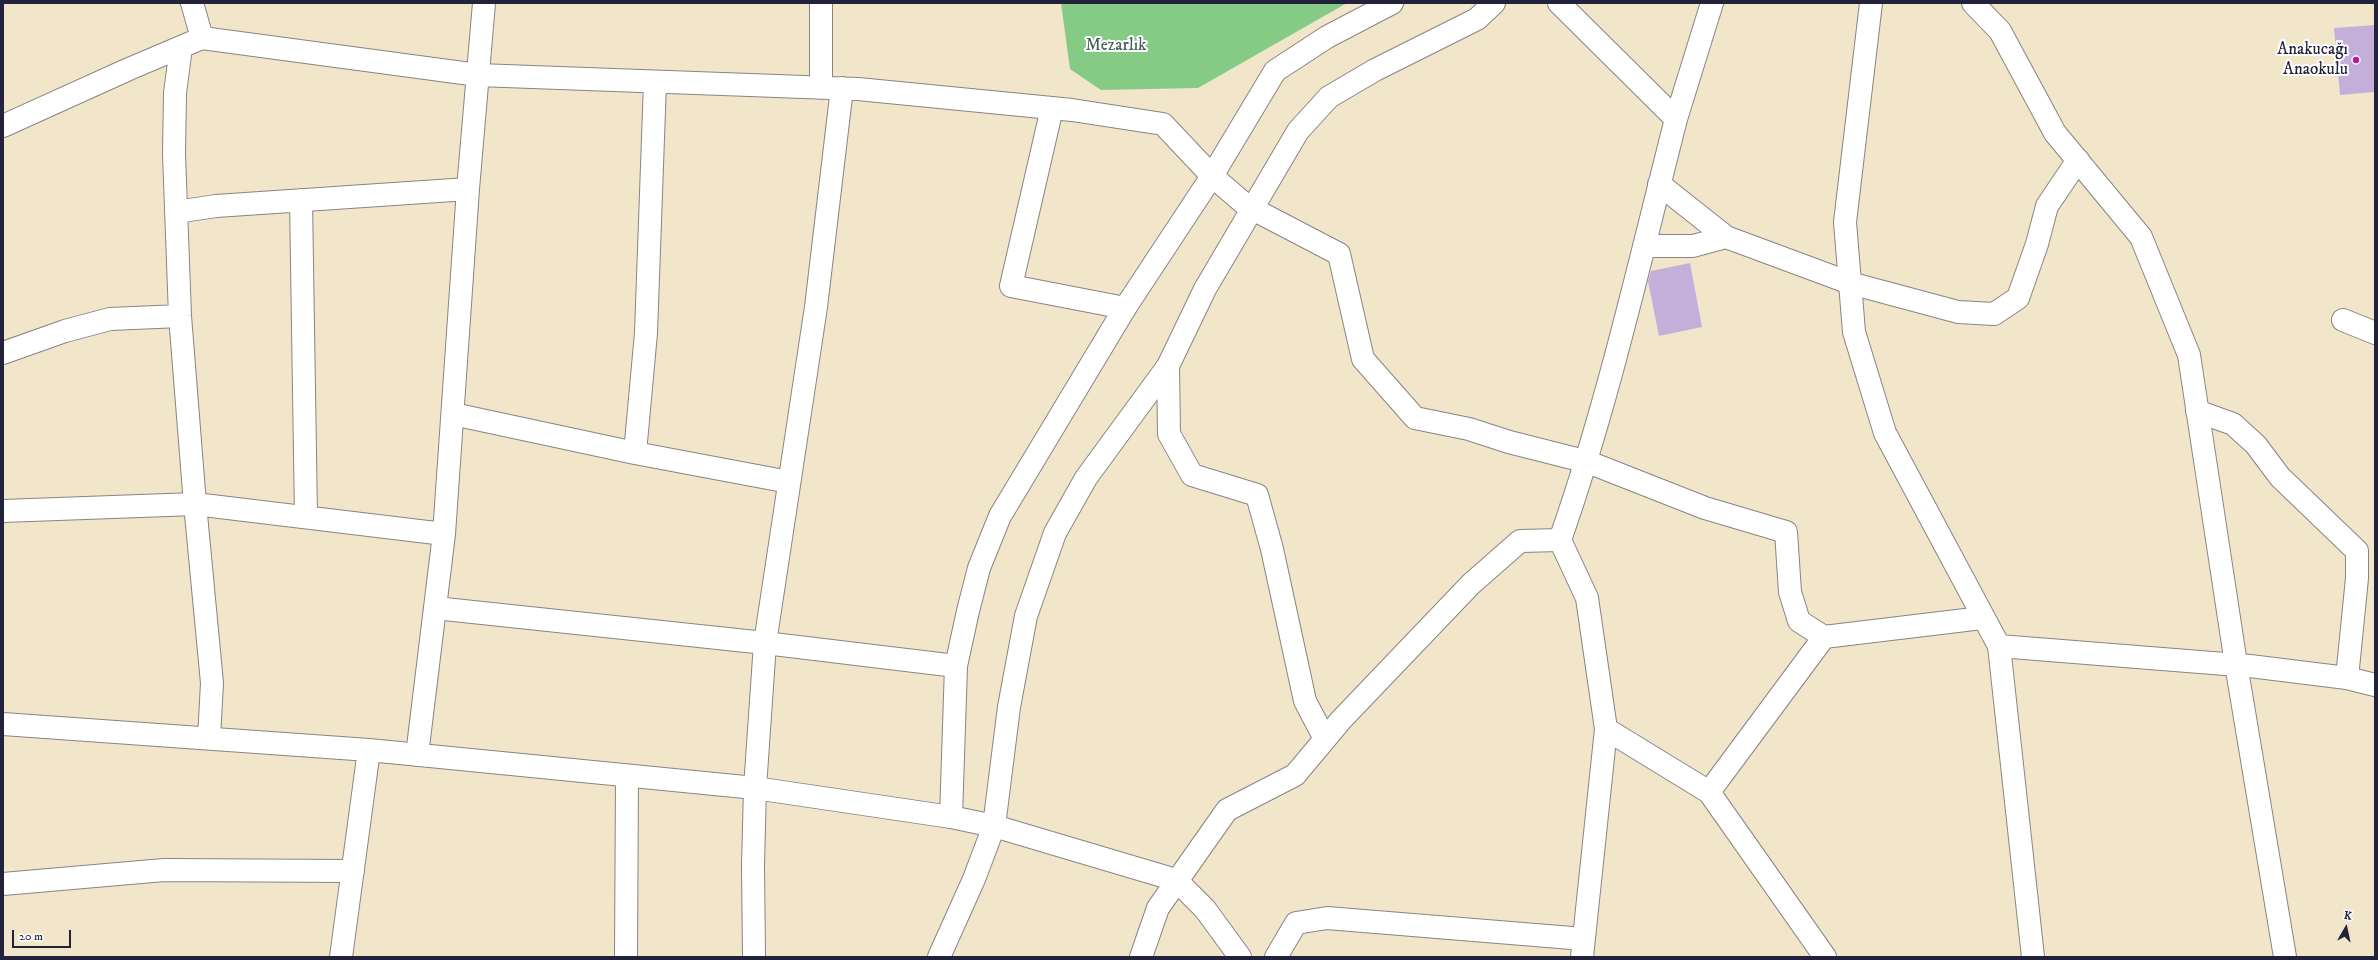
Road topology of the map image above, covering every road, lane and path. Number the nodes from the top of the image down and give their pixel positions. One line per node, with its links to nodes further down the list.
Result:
1 (192, 3): 10 (street)
2 (484, 3): 12 (street)
3 (821, 3): 14 (street)
4 (1392, 3): 19 (street)
5 (1494, 3): 23 (street)
6 (1559, 3): 16 (street)
7 (1871, 3): 27 (street)
8 (1973, 3): 18 (street)
9 (1715, 4): 16 (street)
10 (202, 38): 11 (street); 12 (street)
11 (181, 47): 17 (street); 24 (street)
12 (478, 75): 13 (street); 21 (street)
13 (655, 82): 14 (street); 36 (street)
14 (831, 88): 15 (street); 38 (street)
15 (1052, 108): 19 (street); 28 (street)
16 (1676, 119): 20 (street)
17 (3, 126)
18 (2078, 160): 27 (street); 34 (street)
19 (1212, 176): 23 (street); 28 (street)
20 (1660, 184): 25 (street); 26 (street)
21 (468, 189): 22 (street); 35 (street)
22 (301, 200): 24 (street); 41 (street)
23 (1252, 209): 33 (street); 37 (street)
24 (176, 212): 29 (street)
25 (1726, 237): 26 (street); 27 (street)
26 (1644, 246): 37 (street)
27 (1850, 283): 45 (street)
28 (1125, 308): 50 (street)
29 (180, 316): 32 (street); 39 (street)
30 (2343, 320): 31 (street)
31 (2375, 333)
32 (3, 353)
33 (1168, 366): 56 (street); 63 (street)
34 (2197, 411): 49 (street); 51 (street)
35 (453, 414): 36 (street); 42 (street)
36 (635, 453): 38 (street)
37 (1588, 462): 43 (street); 46 (street)
38 (790, 482): 47 (street)
39 (195, 504): 40 (street); 41 (street); 55 (street)
40 (3, 511)
41 (306, 517): 42 (street)
42 (444, 534): 44 (street)
43 (1560, 540): 54 (street); 56 (street)
44 (435, 608): 47 (street); 58 (street)
45 (1982, 618): 46 (street); 48 (street)
46 (1824, 637): 61 (street)
47 (765, 643): 50 (street); 60 (street)
48 (1998, 646): 49 (street); 76 (street)
49 (2236, 664): 51 (street); 77 (street)
50 (956, 666): 62 (street)
51 (2347, 678): 52 (street)
52 (2375, 685)
53 (3, 724): 55 (street)
54 (1606, 729): 61 (street); 67 (street)
55 (209, 738): 57 (street)
56 (1325, 739): 65 (street)
57 (369, 750): 58 (street); 64 (street)
58 (417, 754): 59 (street)
59 (627, 777): 60 (street); 69 (street)
60 (755, 788): 62 (street); 70 (street)
61 (1709, 792): 75 (street)
62 (951, 818): 63 (street)
63 (994, 826): 65 (street); 71 (street)
64 (353, 872): 66 (street); 68 (street)
65 (1176, 880): 72 (street); 73 (street)
66 (3, 884)
67 (1583, 948): 74 (street)
68 (341, 957)
69 (626, 957)
70 (754, 957)
71 (939, 957)
72 (1141, 957)
73 (1240, 957)
74 (1276, 957)
75 (1824, 957)
76 (2034, 957)
77 (2285, 957)

